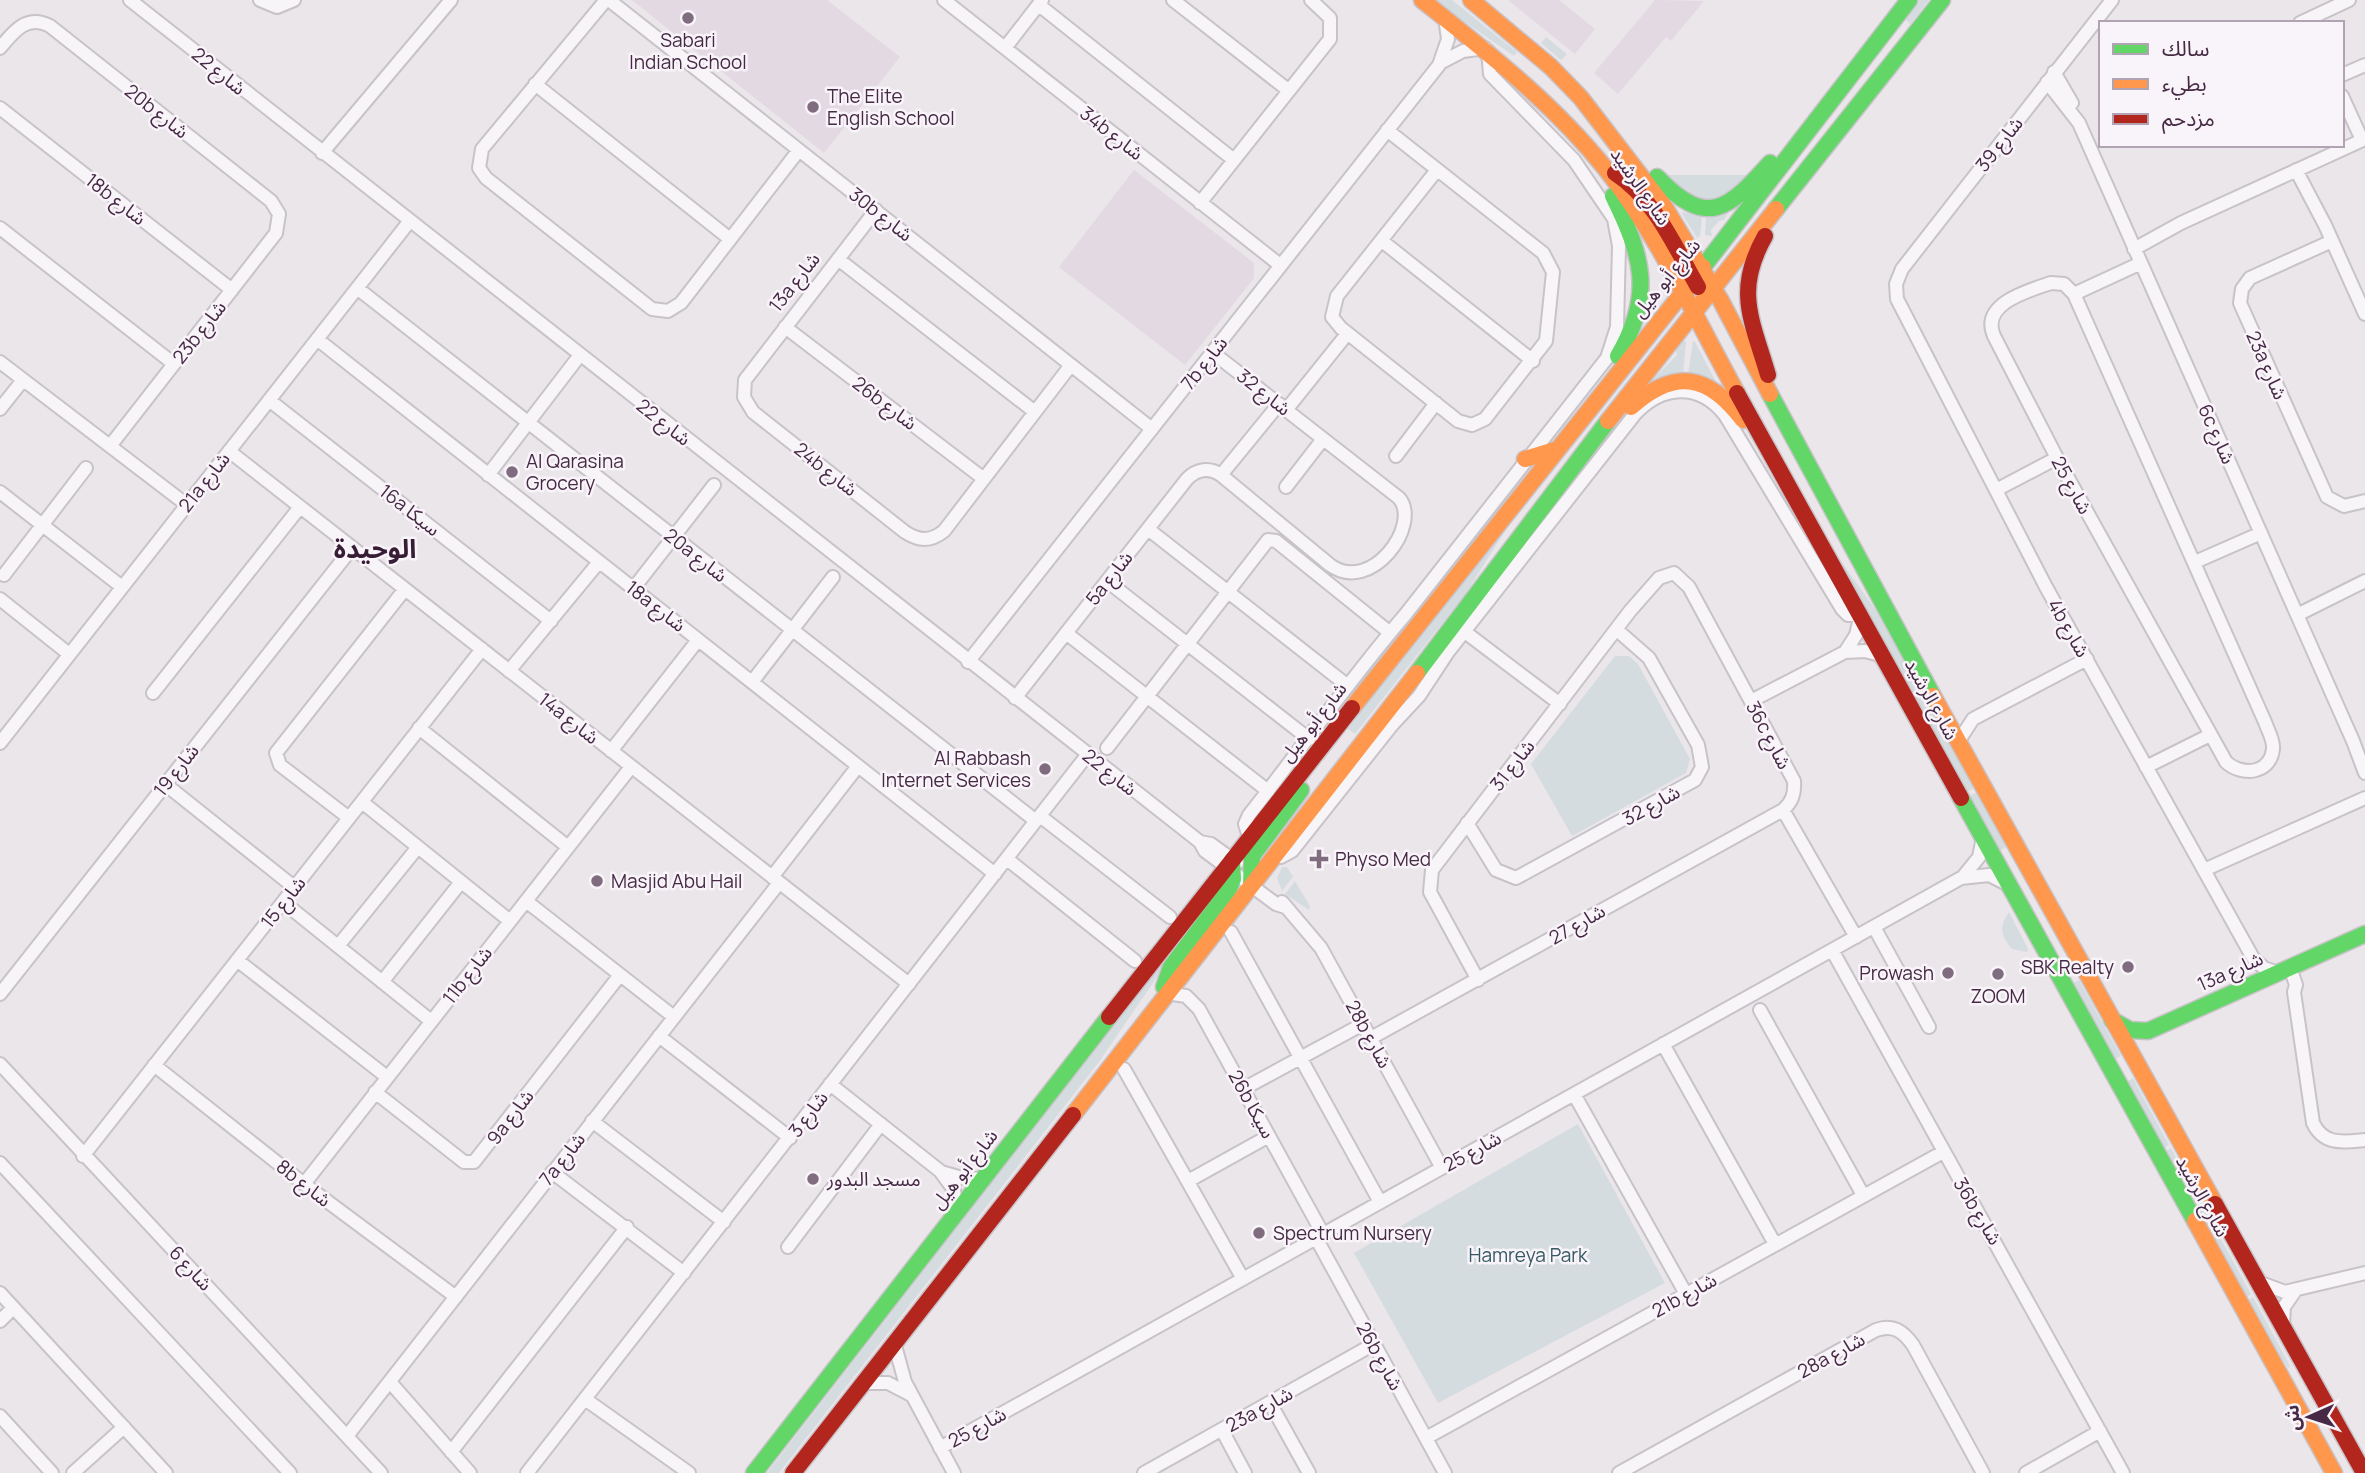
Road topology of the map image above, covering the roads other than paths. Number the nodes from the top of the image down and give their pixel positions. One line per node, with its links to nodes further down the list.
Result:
1 (130, 0): 35 (street, شارع 22)
2 (260, 0): 3 (street)
3 (294, 0)
4 (452, 0): 35 (street)
5 (608, 0): 27 (street); 34 (street, 30b شارع)
6 (944, 0): 20 (street, 34b شارع)
7 (1173, 0): 28 (street)
8 (1311, 0): 28 (street)
9 (1422, 0): 17 (main road, شارع الرشيد)
10 (1471, 0): 16 (main road, شارع الرشيد)
11 (1909, 0): 22 (main road, شارع أبو هيل)
12 (1942, 0): 41 (main road, شارع أبو هيل)
13 (2112, 0): 26 (street, شارع 39)
14 (2349, 0): 18 (street)
15 (1041, 2): 20 (street); 37 (street)
16 (1485, 6): 36 (main road, شارع الرشيد)
17 (1445, 18): 21 (main road, شارع الرشيد); 23 (street, 7b شارع)
18 (2304, 21)
19 (0, 48): 44 (street, 20b شارع)
20 (1005, 48): 42 (street, 34b شارع)
21 (1487, 50): 23 (street, 7b شارع); 38 (main road, شارع الرشيد); 88 (street)
22 (1869, 53): 31 (main road, شارع أبو هيل); 56 (main road)
23 (1439, 65): 32 (street, 7b شارع)
24 (2365, 65): 25 (street)
25 (2344, 74)
26 (2051, 77): 50 (street, 6c شارع); 57 (street, شارع 39)
27 (535, 84): 47 (street); 47 (street)
28 (1288, 90): 37 (street)
29 (2344, 100): 33 (street)
30 (0, 108): 55 (street, 18b شارع)
31 (1823, 113): 36 (main road); 56 (main road, شارع أبو هيل)
32 (1387, 130): 40 (street); 53 (street, 7b شارع)
33 (2363, 140): 39 (street)
34 (799, 150): 43 (street, 30b شارع); 47 (street)
35 (322, 153): 45 (street, شارع 22)
36 (1627, 154): 56 (main road, شارع الرشيد)
37 (1234, 160): 42 (street)
38 (1606, 169): 56 (main road); 72 (main road)
39 (2300, 169): 49 (street); 50 (street)
40 (1437, 170): 48 (street); 65 (street)
41 (1798, 183): 56 (main road, شارع أبو هيل); 71 (main road)
42 (1200, 203): 53 (street, 34b شارع)
43 (876, 210): 51 (street, 13a شارع); 68 (street, 30b شارع)
44 (279, 214): 55 (street, 23b شارع)
45 (409, 222): 54 (street, 21a شارع); 64 (street, شارع 22)
46 (0, 228): 67 (street)
47 (730, 239)
48 (1382, 241): 61 (street); 65 (street)
49 (2332, 241): 59 (street); 97 (street, 23a شارع)
50 (2133, 245): 52 (street, 6c شارع)
51 (838, 259): 60 (street, 13a شارع); 77 (street)
52 (2141, 263): 58 (street); 102 (street, 6c شارع)
53 (1280, 265): 63 (street, 7b شارع)
54 (357, 288): 62 (street, 21a شارع); 78 (street, 20a شارع)
55 (232, 290): 67 (street, 23b شارع)
56 (1698, 290): 71 (main road); 72 (main road, شارع أبو هيل); 79 (main road); 82 (main road, شارع الرشيد)
57 (1896, 292): 95 (street, 4b شارع)
58 (2074, 294): 87 (street, شارع 25); 107 (street, شارع 25)
59 (2365, 314)
60 (785, 327): 70 (street, 13a شارع); 92 (street, 26b شارع)
61 (1348, 334): 74 (street); 75 (street)
62 (317, 339): 73 (street, 21a شارع); 91 (street, 18a شارع)
63 (1212, 352): 75 (street, شارع 32); 80 (street, 7b شارع)
64 (580, 355): 78 (street); 133 (street, شارع 22)
65 (1533, 361): 74 (street)
66 (0, 362): 69 (street)
67 (174, 364): 83 (street, 23b شارع)
68 (1071, 365): 77 (street); 80 (street, 30b شارع)
69 (23, 380): 76 (street); 83 (street)
70 (745, 380): 92 (street, 24b شارع)
71 (1766, 391): 142 (main road, شارع الرشيد)
72 (1601, 393): 84 (main road, شارع أبو هيل)
73 (269, 400): 85 (street, 21a شارع); 120 (street, 16a سيكا)
74 (1436, 403): 86 (street)
75 (1282, 407): 81 (street, شارع 32); 90 (street)
76 (0, 409)
77 (1035, 412): 92 (street)
78 (527, 423): 91 (street); 103 (street, 20a شارع)
79 (1603, 427): 82 (main road); 106 (main road)
80 (1152, 429): 133 (street, 7b شارع)
81 (1323, 439): 90 (street, شارع 32); 94 (street)
82 (1766, 442): 119 (main road, شارع الرشيد)
83 (110, 446): 98 (street)
84 (1555, 450): 88 (main road); 155 (main road, شارع أبو هيل)
85 (229, 451): 98 (street, 21a شارع); 99 (street, 14a شارع)
86 (1395, 456)
87 (2057, 458): 95 (street); 145 (street, شارع 25)
88 (1525, 459): 123 (street)
89 (86, 468): 100 (street)
90 (1216, 473): 101 (street, 5a شارع)
91 (488, 475): 105 (street, 18a شارع)
92 (984, 479)
93 (714, 485): 103 (street)
94 (1286, 487)
95 (1996, 490): 132 (street, 4b شارع)
96 (0, 492): 100 (street)
97 (2365, 501)
98 (187, 505): 113 (street, 21a شارع)
99 (300, 507): 104 (street, 14a شارع); 137 (street)
100 (42, 524): 109 (street); 113 (street)
101 (1148, 529): 111 (street, 5a شارع); 116 (street)
102 (2261, 533): 107 (street); 118 (street, 6c شارع)
103 (674, 537): 115 (street); 121 (street, 20a شارع)
104 (352, 548): 114 (street, 14a شارع); 159 (street, شارع 19)
105 (599, 562): 115 (street, 18a شارع); 120 (street)
106 (1509, 562): 119 (street); 124 (street); 171 (main road)
107 (2195, 562): 145 (street, شارع 25)
108 (1674, 573): 122 (street, شارع 31); 140 (street, 36c شارع)
109 (4, 575)
110 (833, 577): 121 (street)
111 (1107, 581): 125 (street, 5a شارع); 127 (street)
112 (2365, 581): 118 (street)
113 (122, 587): 130 (street, 21a شارع)
114 (405, 589): 128 (street, 14a شارع); 164 (street)
115 (633, 589): 126 (street, 18a شارع)
116 (1228, 592): 123 (street); 127 (street); 136 (street)
117 (0, 599): 130 (street)
118 (2296, 611): 149 (street, 6c شارع)
119 (1861, 614): 129 (street); 131 (main road, شارع الرشيد)
120 (551, 621): 134 (street)
121 (793, 629): 135 (street); 165 (street, 20a شارع)
122 (1617, 631): 141 (street, شارع 31); 166 (street, شارع 32)
123 (1389, 632): 136 (street)
124 (1465, 632): 141 (street); 171 (street)
125 (1066, 633): 138 (street); 139 (street, 5a شارع)
126 (698, 640): 135 (street, 18a شارع); 151 (street)
127 (1187, 644): 138 (street); 146 (street)
128 (482, 649): 134 (street, 14a شارع); 144 (street, شارع 15)
129 (1845, 652): 131 (street); 140 (street)
130 (69, 654): 148 (street, 21a شارع)
131 (1884, 656): 167 (main road, شارع الرشيد)
132 (2087, 659): 143 (street); 156 (street, 4b شارع)
133 (968, 662): 139 (street, شارع 22)
134 (509, 671): 151 (street, 14a شارع)
135 (752, 682): 154 (street, 18a شارع)
136 (1348, 686): 146 (street)
137 (153, 693)
138 (1147, 696): 150 (street); 160 (street)
139 (1015, 698): 152 (street, شارع 22)
140 (1751, 701): 163 (street, 36c شارع)
141 (1560, 704): 166 (street, شارع 31)
142 (1944, 715): 143 (street); 147 (main road, شارع الرشيد)
143 (1973, 719): 147 (street)
144 (419, 729): 162 (street, شارع 15); 169 (street)
145 (2210, 735): 156 (street)
146 (1309, 739): 160 (street)
147 (1958, 742): 205 (main road, شارع الرشيد)
148 (0, 743)
149 (2355, 745): 153 (street, 6c شارع); 158 (street, 6c شارع)
150 (1107, 748)
151 (611, 751): 157 (street, 14a شارع)
152 (1088, 754): 165 (street, شارع 3); 173 (street, شارع 22)
153 (2365, 762)
154 (858, 766): 175 (street, 18a شارع); 178 (street, 7a شارع)
155 (1306, 766): 168 (main road, شارع أبو هيل); 176 (main road)
156 (2146, 766): 174 (street, 4b شارع)
157 (631, 767): 169 (street, 11b شارع); 178 (street, 14a شارع)
158 (2365, 774)
159 (165, 784): 181 (street); 201 (street, شارع 19)
160 (1268, 791): 168 (street)
161 (2365, 798): 174 (street)
162 (362, 802): 164 (street, شارع 15); 170 (street)
163 (1783, 810): 189 (street); 197 (street, شارع 27)
164 (349, 818): 181 (street, شارع 15)
165 (1038, 819): 172 (street, شارع 3); 184 (street, 20a شارع)
166 (1467, 823): 197 (street, شارع 31)
167 (1983, 835): 177 (street); 180 (main road, شارع الرشيد)
168 (1249, 837): 173 (main road, شارع أبو هيل)
169 (568, 846): 182 (street, 11b شارع)
170 (418, 847): 179 (street); 190 (street)
171 (1273, 856): 176 (main road)
172 (1007, 859): 175 (street, شارع 3); 194 (street)
173 (1231, 866): 176 (street, شارع 22); 202 (main road); 233 (main road, شارع أبو هيل)
174 (2204, 870): 192 (street, 4b شارع)
175 (995, 874): 199 (street, شارع 3)
176 (1254, 875): 202 (main road); 207 (street, 28b شارع)
177 (1961, 878): 180 (street, شارع 25); 186 (street, شارع 25)
178 (776, 880): 199 (street, 14a شارع); 204 (street, 7a شارع)
179 (461, 882): 185 (street); 198 (street)
180 (2009, 884): 256 (main road, شارع الرشيد)
181 (294, 887): 183 (street, شارع 15)
182 (526, 901): 185 (street, 11b شارع); 196 (street)
183 (283, 902): 190 (street); 193 (street, شارع 15)
184 (1170, 916)
185 (510, 921): 206 (street, 11b شارع)
186 (1874, 926): 189 (street, شارع 25); 208 (street)
187 (1231, 933): 212 (street)
188 (2365, 934): 195 (main road, 13a شارع)
189 (1856, 937): 191 (street, شارع 25)
190 (338, 946): 198 (street)
191 (1832, 950): 211 (street, شارع 25); 227 (street, 36b شارع)
192 (2253, 958): 195 (street, 4b شارع); 200 (street)
193 (237, 960): 214 (street, شارع 15); 216 (street)
194 (1135, 961)
195 (2284, 970): 200 (main road, 13a شارع); 226 (street)
196 (620, 975): 204 (street); 220 (street, 9a شارع)
197 (1478, 980): 210 (street, شارع 27)
198 (382, 982): 206 (street)
199 (909, 985): 218 (street, شارع 3)
200 (2249, 986): 205 (main road, 13a شارع)
201 (0, 994)
202 (1164, 995): 219 (street, 26b سيكا); 255 (main road)
203 (1760, 1010): 236 (street)
204 (674, 1017): 209 (street, 7a شارع)
205 (2112, 1020): 247 (main road, شارع الرشيد)
206 (431, 1021): 216 (street, 11b شارع)
207 (1363, 1024): 210 (street, 28b شارع); 212 (street)
208 (1929, 1027)
209 (659, 1036): 222 (street, 7a شارع); 225 (street)
210 (1371, 1038): 230 (street, 28b شارع)
211 (1663, 1044): 221 (street, شارع 25); 242 (street)
212 (1300, 1058): 219 (street); 237 (street)
213 (0, 1064): 217 (street, شارع 6)
214 (154, 1065): 228 (street, شارع 15); 235 (street, 8b شارع)
215 (1124, 1069): 234 (street)
216 (387, 1077): 220 (street, 11b شارع)
217 (5, 1079): 228 (street, شارع 6)
218 (830, 1084): 223 (street); 225 (street, شارع 3)
219 (1243, 1089): 224 (street, 26b سيكا)
220 (375, 1092): 235 (street, 11b شارع)
221 (1574, 1094): 230 (street, شارع 25); 250 (street)
222 (592, 1121): 232 (street, 7a شارع); 239 (street)
223 (881, 1124): 231 (street); 243 (street)
224 (1269, 1136): 234 (street); 241 (street, 26b سيكا)
225 (790, 1138): 239 (street, شارع 3)
226 (2365, 1140)
227 (1943, 1152): 236 (street, 21b شارع); 267 (street, 36b شارع)
228 (83, 1156): 270 (street, شارع 6)
229 (0, 1163): 277 (street)
230 (1442, 1168): 237 (street, شارع 25)
231 (940, 1171): 233 (street); 238 (street)
232 (552, 1172): 240 (street); 251 (street, 7a شارع)
233 (985, 1179): 238 (main road, شارع أبو هيل)
234 (1188, 1181): 246 (street)
235 (303, 1184): 251 (street, 8b شارع)
236 (1863, 1195): 242 (street, 21b شارع)
237 (1380, 1202): 241 (street, شارع 25)
238 (957, 1212): 282 (main road, شارع أبو هيل)
239 (723, 1222): 244 (street, شارع 3)
240 (627, 1227): 244 (street); 273 (street)
241 (1319, 1236): 246 (street, شارع 25); 257 (street, 26b شارع)
242 (1775, 1244): 250 (street, 21b شارع)
243 (788, 1247)
244 (684, 1273): 261 (street, شارع 3)
245 (2365, 1273): 248 (street)
246 (1243, 1279): 272 (street, شارع 25)
247 (2258, 1282): 248 (street); 254 (main road, شارع الرشيد)
248 (2295, 1291): 254 (street)
249 (0, 1293): 252 (street)
250 (1686, 1294): 271 (street, 21b شارع)
251 (456, 1297): 258 (street, 7a شارع)
252 (13, 1308): 253 (street); 264 (street)
253 (0, 1321)
254 (2283, 1326): 296 (main road, شارع الرشيد)
255 (894, 1342): 259 (main road); 260 (street)
256 (2260, 1342): 268 (main road, شارع الرشيد); 295 (main road)
257 (1374, 1345): 262 (street, 23a شارع); 271 (street, 26b شارع)
258 (390, 1382): 270 (street, 7a شارع); 273 (street)
259 (862, 1383): 260 (street); 283 (main road)
260 (911, 1395): 272 (street)
261 (585, 1399): 280 (street, شارع 3); 281 (street)
262 (1270, 1403): 266 (street, 23a شارع); 287 (street)
263 (0, 1416): 265 (street)
264 (124, 1427): 275 (street); 276 (street)
265 (10, 1428): 269 (street); 274 (street)
266 (1222, 1430): 285 (street, 23a شارع); 286 (street)
267 (2100, 1431): 291 (street); 292 (street, 36b شارع)
268 (2311, 1432): 293 (main road); 294 (main road, شارع الرشيد)
269 (0, 1436)
270 (347, 1436): 278 (street, شارع 6)
271 (1426, 1438): 288 (street, 26b شارع)
272 (940, 1448): 284 (street)
273 (451, 1452): 279 (street)
274 (52, 1473)
275 (73, 1473)
276 (166, 1473)
277 (290, 1473)
278 (381, 1473)
279 (470, 1473)
280 (527, 1473)
281 (689, 1473)
282 (754, 1473)
283 (793, 1473)
284 (954, 1473)
285 (1144, 1473)
286 (1245, 1473)
287 (1309, 1473)
288 (1445, 1473)
289 (1619, 1473): 290 (street, 28a شارع)
290 (1983, 1473)
291 (2026, 1473)
292 (2123, 1473)
293 (2320, 1473)
294 (2334, 1473)
295 (2346, 1473)
296 (2364, 1473)

